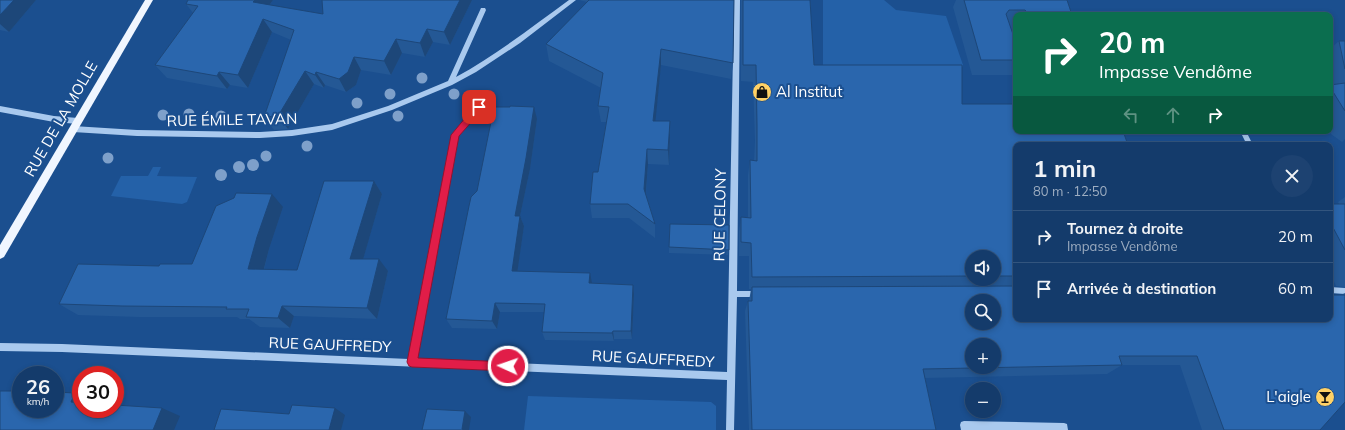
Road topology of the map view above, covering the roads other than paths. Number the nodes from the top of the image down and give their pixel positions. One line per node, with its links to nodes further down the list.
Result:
1 (149, 0): 8 (main road, RUE DE LA MOLLE)
2 (573, 0): 5 (street, RUE ÉMILE TAVAN)
3 (737, 0): 12 (street, RUE CELONY)
4 (483, 10): 5 (street)
5 (450, 83): 8 (street, RUE ÉMILE TAVAN)
6 (479, 107): 15 (street)
7 (0, 109): 8 (street, RUE ÉMILE TAVAN)
8 (75, 125): 9 (main road, RUE DE LA MOLLE)
9 (0, 254)
10 (1333, 290): 11 (street)
11 (1345, 291)
12 (733, 294): 13 (street); 16 (street, RUE CELONY)
13 (769, 294)
14 (0, 346): 15 (street, RUE GAUFFREDY)
15 (412, 362): 16 (street, RUE GAUFFREDY)
16 (730, 376): 17 (street, RUE CELONY)
17 (730, 430)
18 (965, 430): 19 (street)
19 (1064, 430)

